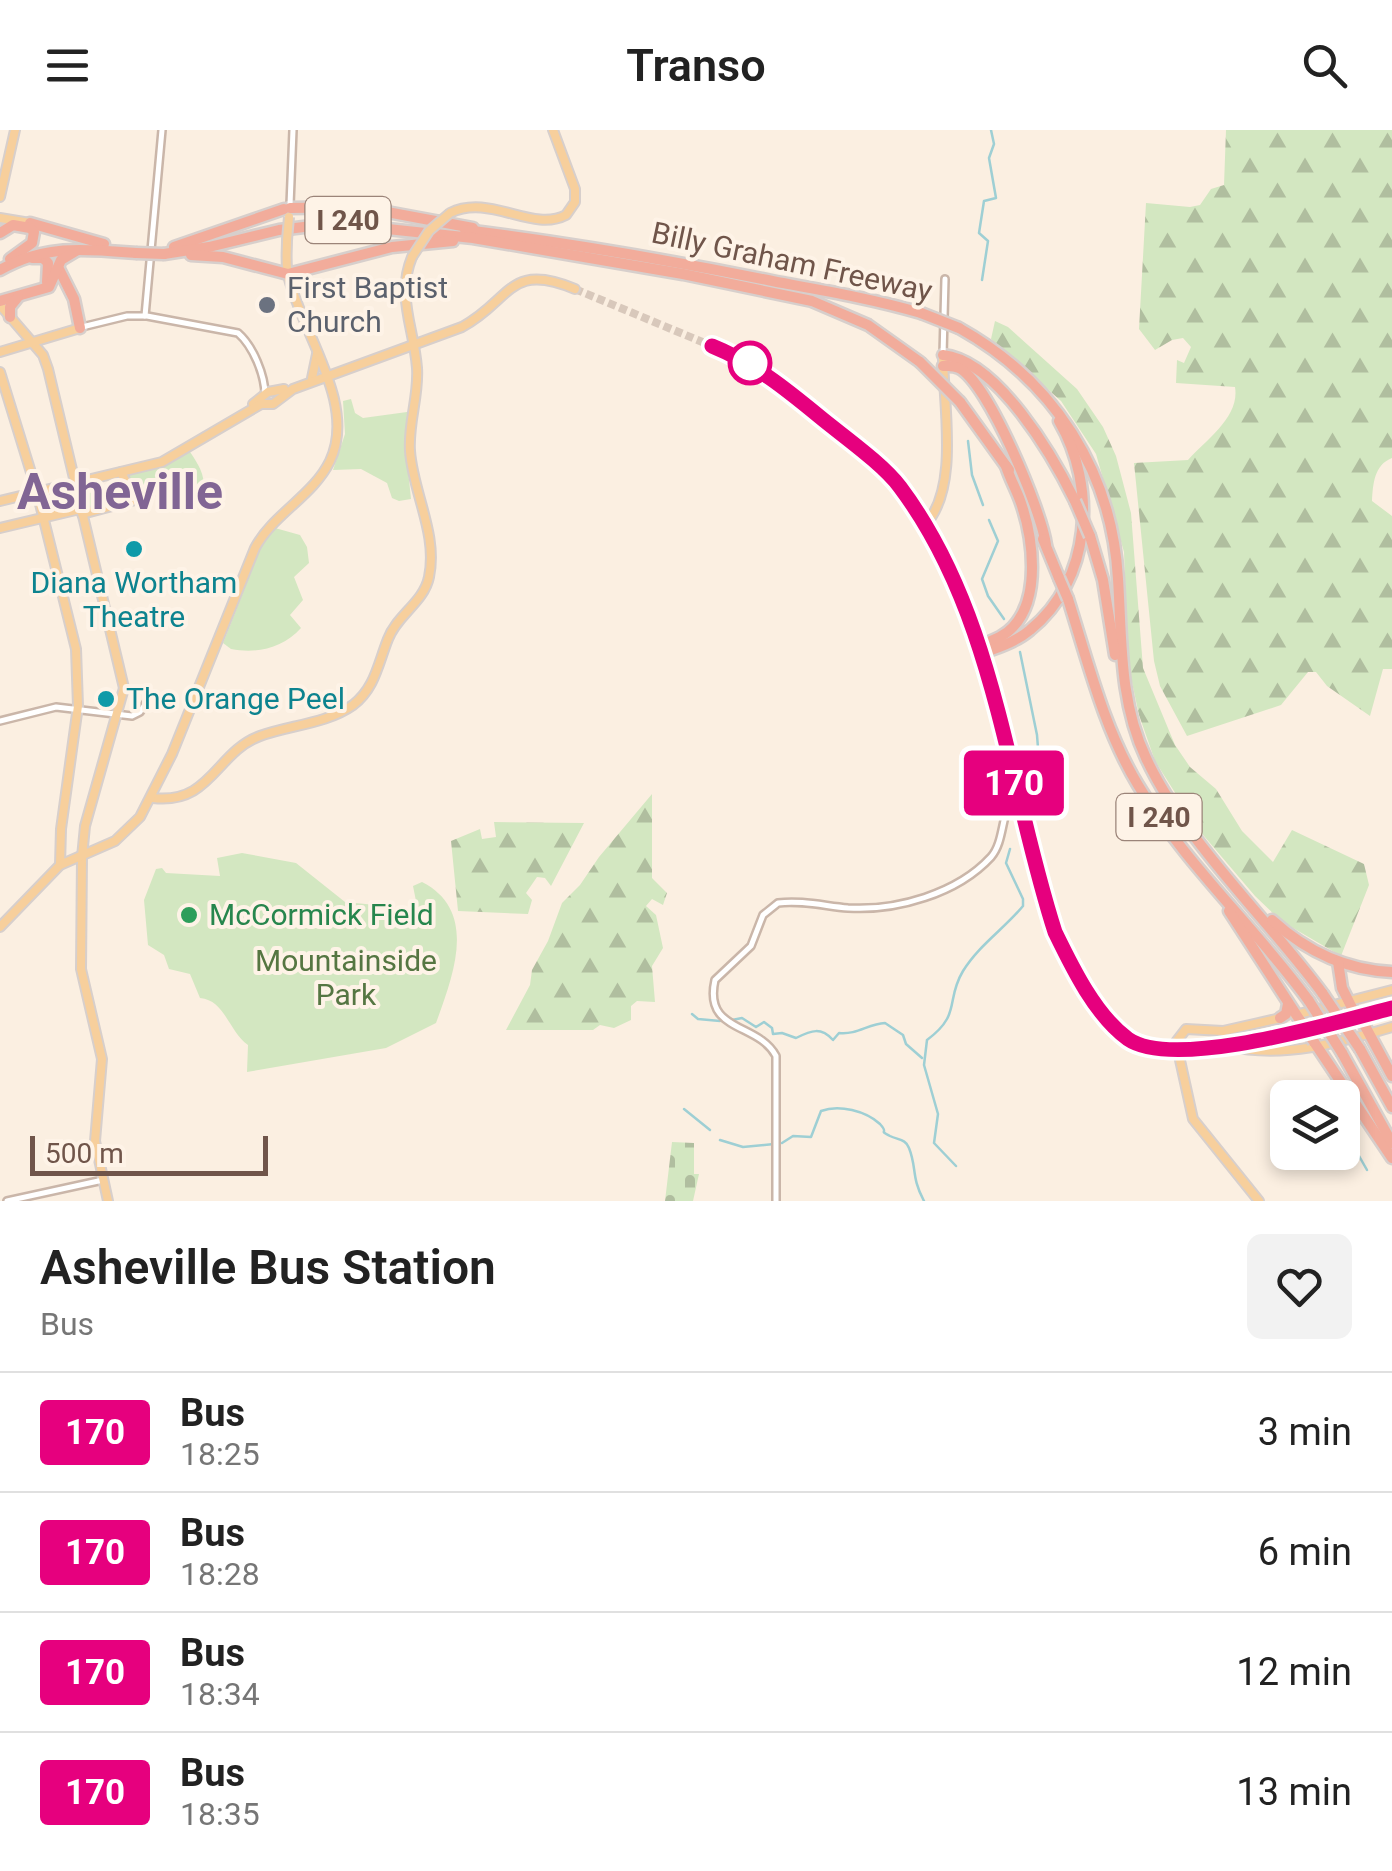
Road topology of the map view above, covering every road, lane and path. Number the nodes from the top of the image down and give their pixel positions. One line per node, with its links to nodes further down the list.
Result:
1 (16, 130): 5 (main road)
2 (162, 130): 22 (street)
3 (294, 130): 6 (street)
4 (552, 130): 26 (main road, bridge)
5 (0, 196)
6 (287, 212): 10 (highway); 15 (highway); 18 (main road, bridge)
7 (0, 218): 8 (main road)
8 (30, 222): 12 (highway)
9 (0, 233): 16 (highway)
10 (524, 236): 15 (highway, Billy Graham Freeway / I 240); 34 (highway, Billy Graham Freeway / I 240, bridge)
11 (481, 241): 15 (highway, Billy Graham Freeway / I 240); 18 (highway); 36 (highway, Billy Graham Freeway / I 240, bridge)
12 (104, 244): 14 (highway, Billy Graham Freeway / I 240); 16 (highway, Billy Graham Freeway / I 240)
13 (88, 250): 14 (highway, Billy Graham Freeway / I 240); 16 (highway, Billy Graham Freeway / I 240); 17 (highway)
14 (137, 250): 15 (highway, Billy Graham Freeway / I 240, bridge)
15 (168, 251): 18 (highway)
16 (5, 264): 21 (highway)
17 (59, 265): 21 (highway); 24 (highway)
18 (288, 274): 29 (main road)
19 (945, 280): 30 (street)
20 (575, 289): 26 (main road)
21 (4, 298): 23 (main road); 23 (highway)
22 (146, 316): 24 (street); 35 (street)
23 (10, 317): 25 (main road)
24 (80, 328): 25 (main road)
25 (32, 342): 28 (main road); 38 (main road)
26 (413, 345): 32 (main road); 53 (main road)
27 (712, 346): 43 (main road)
28 (0, 352)
29 (317, 354): 32 (main road); 33 (main road)
30 (943, 360): 43 (main road); 45 (highway); 49 (highway, bridge)
31 (0, 372): 39 (main road)
32 (326, 377): 33 (main road); 35 (main road); 53 (main road)
33 (312, 378): 35 (main road)
34 (1028, 379): 46 (highway); 49 (highway, Billy Graham Freeway / I 240)
35 (269, 395): 37 (main road)
36 (1006, 466): 45 (highway, Billy Graham Freeway / I 240); 46 (highway)
37 (120, 472): 38 (main road); 41 (main road)
38 (73, 482): 39 (main road); 41 (main road)
39 (37, 492): 40 (main road); 42 (main road)
40 (0, 501)
41 (81, 511): 42 (main road); 50 (main road)
42 (44, 518): 44 (main road); 48 (main road)
43 (925, 525): 46 (main road)
44 (0, 528)
45 (1046, 545): 59 (highway, Billy Graham Freeway / I 240, bridge)
46 (980, 650): 52 (main road)
47 (150, 695): 50 (street)
48 (77, 709): 50 (street); 51 (street); 57 (main road)
49 (1130, 713): 60 (highway, Billy Graham Freeway / I 240)
50 (117, 714): 54 (main road)
51 (0, 720)
52 (1017, 795): 74 (main road); 82 (street)
53 (153, 798): 55 (main road)
54 (83, 837): 55 (main road); 56 (main road)
55 (105, 847): 56 (main road)
56 (82, 857): 57 (main road); 58 (main road)
57 (60, 866): 58 (main road); 61 (main road)
58 (81, 874): 79 (main road)
59 (1216, 889): 65 (highway); 77 (highway, Billy Graham Freeway / I 240, bridge)
60 (1246, 898): 62 (highway); 76 (highway, Billy Graham Freeway / I 240, bridge)
61 (0, 928)
62 (1338, 962): 63 (highway); 66 (highway)
63 (1392, 972)
64 (1392, 990): 66 (main road)
65 (1288, 1004): 68 (highway); 69 (highway)
66 (1350, 1005): 69 (main road); 71 (highway, bridge)
67 (1392, 1008): 72 (main road)
68 (1280, 1018): 69 (main road); 74 (main road)
69 (1298, 1018): 73 (highway, bridge)
70 (1392, 1027): 71 (main road)
71 (1368, 1029): 73 (main road); 75 (highway)
72 (1223, 1044): 73 (main road); 74 (main road)
73 (1315, 1044): 78 (highway)
74 (1176, 1052): 83 (main road)
75 (1392, 1076)
76 (1392, 1107)
77 (1392, 1143)
78 (1392, 1158)
79 (104, 1180): 80 (street); 81 (main road)
80 (7, 1201)
81 (108, 1201)
82 (776, 1201)
83 (1259, 1201)

